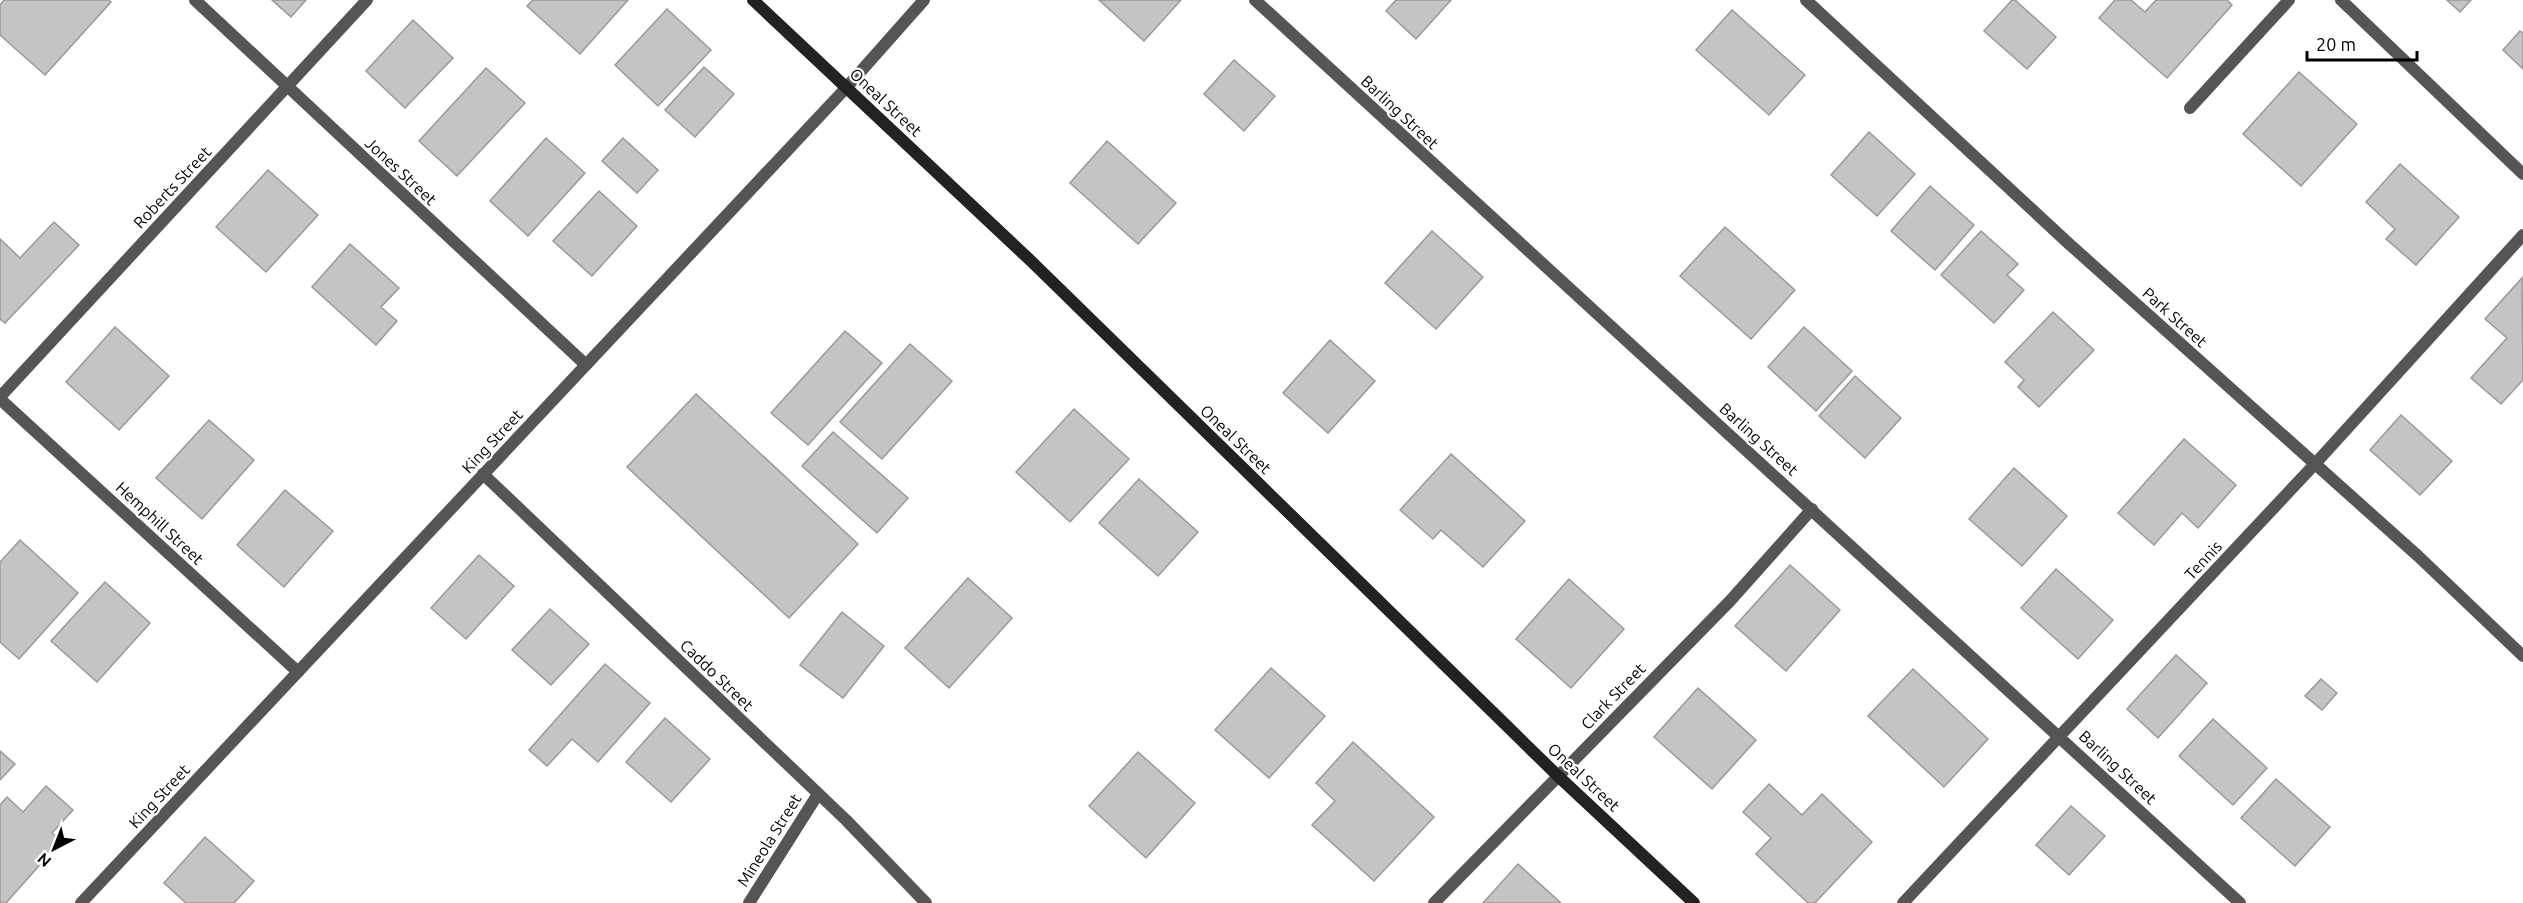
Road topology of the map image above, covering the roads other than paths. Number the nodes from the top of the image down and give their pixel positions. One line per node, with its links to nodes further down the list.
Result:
1 (195, 0): 9 (street, Jones Street)
2 (367, 0): 9 (street, Roberts Street)
3 (753, 0): 10 (street, Oneal Street)
4 (924, 0): 10 (street, King Street)
5 (1255, 0): 18 (street, Barling Street)
6 (1806, 0): 16 (street, Park Street)
7 (2289, 0): 11 (street)
8 (2341, 0): 12 (street)
9 (287, 87): 14 (street, Jones Street); 15 (street, Roberts Street)
10 (846, 88): 14 (street, King Street); 22 (street, Oneal Street)
11 (2190, 108)
12 (2523, 174)
13 (2523, 235): 16 (street, Tennis)
14 (586, 365): 17 (street, King Street)
15 (0, 398): 20 (street, Hemphill Street)
16 (2314, 465): 19 (street, Park Street); 21 (street, Tennis)
17 (483, 474): 20 (street, King Street); 23 (street, Caddo Street)
18 (1812, 509): 21 (street, Barling Street); 22 (street, Clark Street)
19 (2523, 656)
20 (298, 672): 24 (street, King Street)
21 (2060, 737): 29 (street, Tennis); 30 (street, Barling Street)
22 (1558, 776): 27 (street, Clark Street); 28 (street, Oneal Street)
23 (818, 794): 25 (street, Mineola Street); 26 (street, Caddo Street)
24 (81, 903)
25 (749, 903)
26 (926, 903)
27 (1434, 903)
28 (1694, 903)
29 (1903, 903)
30 (2240, 903)

